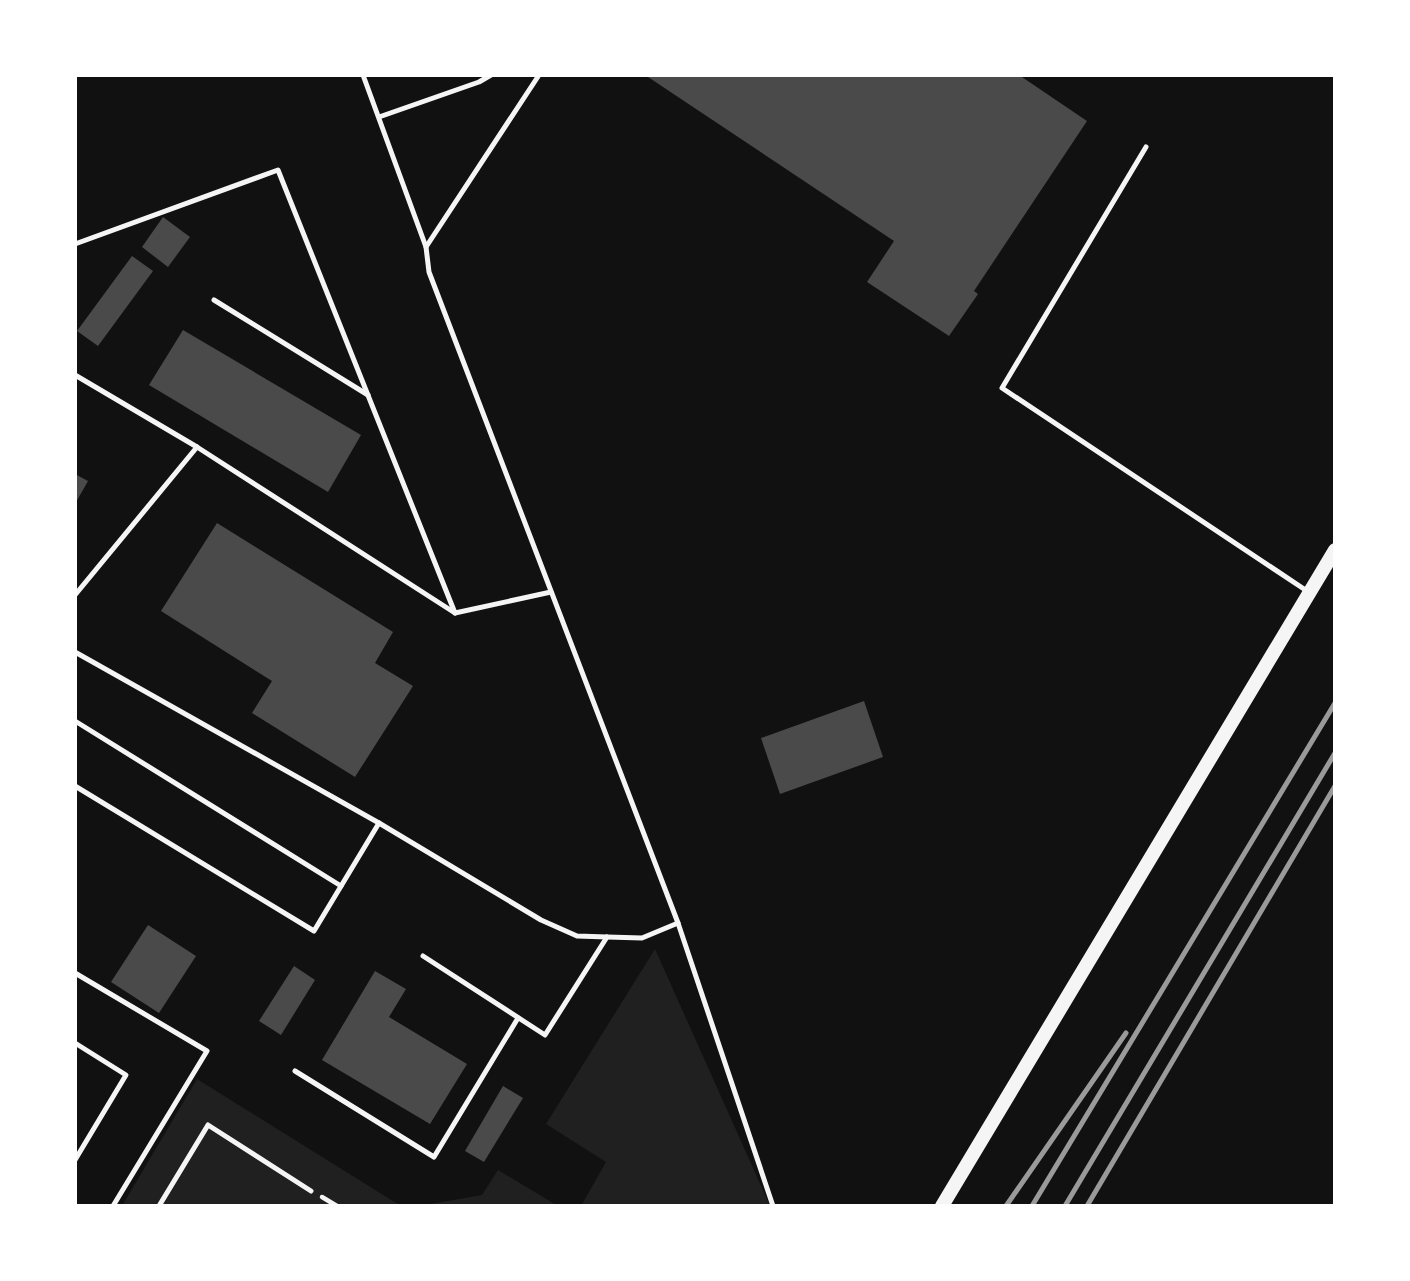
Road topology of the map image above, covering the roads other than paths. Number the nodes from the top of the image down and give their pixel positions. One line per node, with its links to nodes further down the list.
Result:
1 (363, 75): 4 (lane)
2 (491, 75): 4 (lane)
3 (539, 75): 7 (lane)
4 (379, 117): 7 (lane)
5 (1146, 147): 14 (lane)
6 (75, 244): 10 (lane)
7 (426, 247): 13 (lane)
8 (214, 300): 10 (lane)
9 (75, 375): 11 (lane)
10 (368, 395): 16 (lane)
11 (197, 447): 15 (lane); 16 (lane)
12 (1335, 551): 14 (main road)
13 (551, 592): 16 (lane); 22 (lane)
14 (1310, 593): 34 (main road)
15 (75, 595)
16 (455, 613)
17 (75, 652): 20 (lane)
18 (75, 721): 21 (lane)
19 (75, 786): 21 (lane)
20 (379, 823): 21 (lane); 23 (lane)
21 (341, 886)
22 (677, 923): 23 (lane); 33 (lane)
23 (607, 937): 26 (lane)
24 (423, 956): 26 (lane)
25 (75, 973): 31 (lane)
26 (518, 1018): 28 (lane)
27 (75, 1043): 29 (lane)
28 (295, 1071)
29 (75, 1160)
30 (312, 1191): 32 (lane)
31 (113, 1206)
32 (159, 1206)
33 (773, 1206)
34 (942, 1206)

